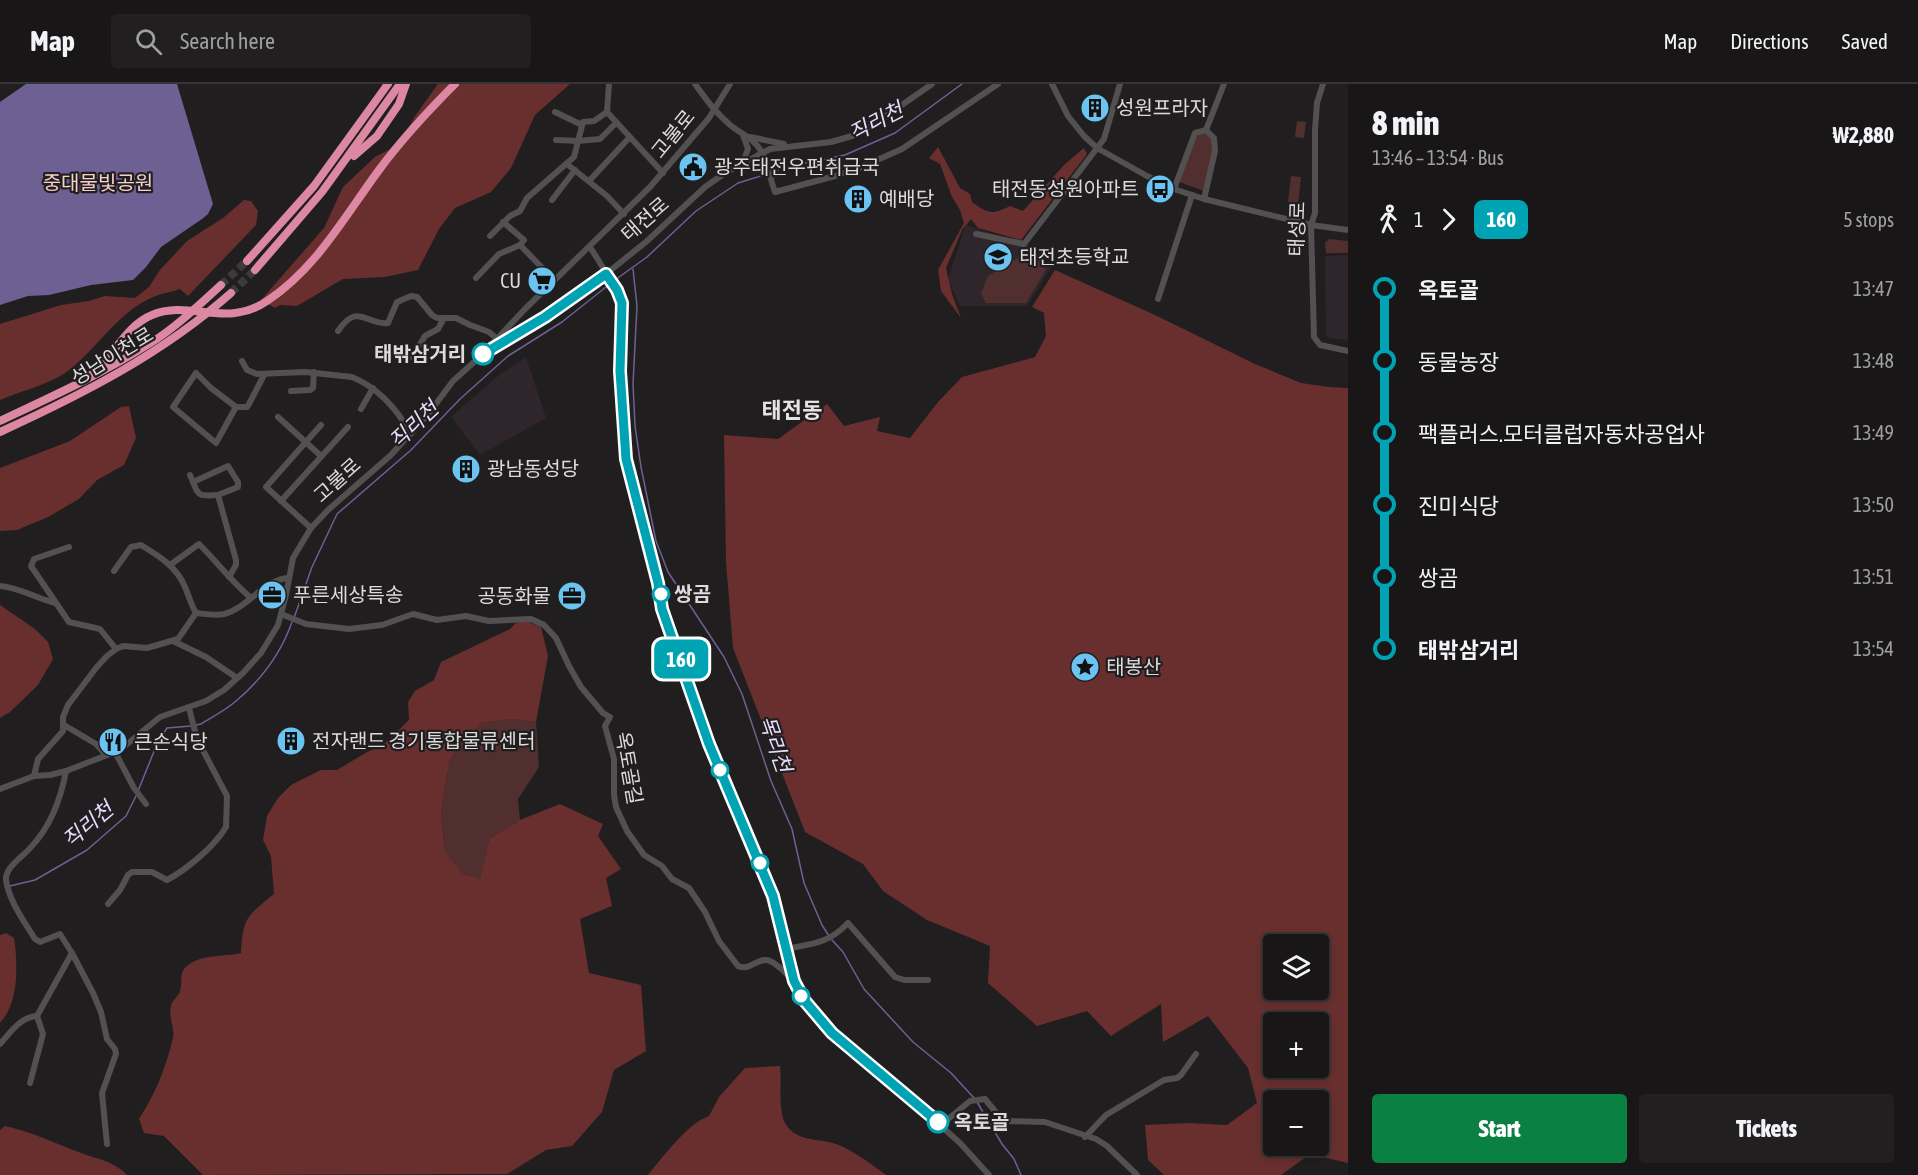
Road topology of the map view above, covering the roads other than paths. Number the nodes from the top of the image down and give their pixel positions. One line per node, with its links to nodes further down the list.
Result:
1 (388, 84): 45 (highway)
2 (400, 84): 33 (highway)
3 (406, 84): 33 (highway)
4 (455, 84): 62 (highway)
5 (609, 84): 16 (street)
6 (695, 84): 14 (street)
7 (730, 84): 14 (street, 고불로)
8 (932, 84): 24 (street, 태전로)
9 (998, 84): 26 (street)
10 (1052, 84): 25 (street)
11 (1120, 84): 25 (street)
12 (1224, 84): 19 (street)
13 (1323, 84): 39 (street, 태성로)
14 (714, 110): 20 (street); 30 (street, 고불로)
15 (555, 112): 18 (street)
16 (607, 112): 17 (street); 18 (street)
17 (616, 123): 21 (street); 23 (street)
18 (582, 125): 23 (street)
19 (1206, 130): 32 (street); 35 (street)
20 (743, 135): 24 (street); 26 (street); 28 (street)
21 (629, 138): 30 (street); 31 (street)
22 (556, 140): 23 (street)
23 (578, 141): 27 (street)
24 (796, 146): 26 (street, 태전로)
25 (1097, 148): 32 (street); 41 (street)
26 (762, 152): 28 (street, 태전로)
27 (567, 164): 29 (street); 38 (street)
28 (741, 164): 47 (street, 태전로)
29 (575, 170): 31 (street); 36 (street)
30 (663, 173): 37 (street, 고불로)
31 (589, 181): 37 (street)
32 (1174, 189): 34 (street)
33 (322, 192): 46 (highway)
34 (1191, 195): 35 (street); 52 (street)
35 (1204, 199): 39 (street)
36 (552, 200)
37 (624, 214): 44 (street, 고불로)
38 (503, 222): 42 (street); 43 (street)
39 (1311, 225): 40 (street); 56 (street, 태성로)
40 (1348, 230)
41 (976, 234)
42 (490, 236)
43 (520, 245): 48 (street); 49 (street)
44 (590, 247): 47 (street); 49 (street, 고불로)
45 (247, 261)
46 (255, 270)
47 (607, 276): 57 (street, 태전로); 102 (street)
48 (476, 278)
49 (554, 280): 55 (street, 고불로)
50 (221, 285): 62 (highway, 성남이천로)
51 (231, 293): 71 (highway, 성남이천로)
52 (1158, 299)
53 (444, 318): 54 (street); 55 (street); 58 (street)
54 (338, 331)
55 (497, 339): 57 (street, 고불로)
56 (1348, 351)
57 (483, 354): 72 (street, 고불로)
58 (412, 357)
59 (242, 361): 61 (street)
60 (314, 372): 61 (street); 63 (street); 64 (street)
61 (264, 375): 65 (street)
62 (84, 381): 68 (highway, 성남이천로)
63 (373, 388): 66 (street); 72 (street)
64 (291, 391)
65 (236, 407): 65 (street)
66 (361, 409)
67 (278, 417): 73 (street)
68 (0, 421)
69 (321, 425): 73 (street)
70 (348, 427): 74 (street)
71 (0, 432)
72 (411, 434): 79 (street, 고불로)
73 (306, 442): 74 (street); 78 (street)
74 (321, 456): 78 (street)
75 (189, 475): 76 (street)
76 (193, 482): 77 (street); 77 (street)
77 (218, 495): 83 (street)
78 (281, 501): 79 (street)
79 (311, 528): 84 (street, 고불로)
80 (69, 547): 87 (street)
81 (170, 565): 82 (street); 83 (street); 88 (street)
82 (114, 571)
83 (229, 577): 86 (street)
84 (289, 578): 86 (street); 89 (street, 고불로)
85 (0, 586): 87 (street)
86 (251, 598): 88 (street)
87 (56, 603): 91 (street)
88 (196, 614): 90 (street)
89 (285, 615): 92 (street, 고불로); 105 (street, 옥토골길)
90 (173, 640): 91 (street); 92 (street)
91 (116, 649): 94 (street)
92 (237, 678): 93 (street, 고불로)
93 (189, 708): 95 (street, 고불로); 101 (street)
94 (64, 726): 96 (street); 98 (street)
95 (115, 752): 96 (street, 고불로); 100 (street)
96 (106, 755): 97 (street, 고불로)
97 (66, 771): 98 (street, 고불로); 103 (street)
98 (34, 776): 99 (street, 고불로)
99 (0, 789)
100 (146, 804)
101 (108, 904)
102 (785, 949): 104 (street); 105 (street)
103 (72, 953): 106 (street); 112 (street)
104 (928, 980)
105 (794, 981): 110 (street)
106 (37, 1016): 107 (street); 109 (street)
107 (0, 1044)
108 (1196, 1054): 111 (street)
109 (30, 1083)
110 (941, 1125): 111 (street); 113 (street)
111 (1085, 1137): 114 (street)
112 (106, 1144)
113 (989, 1175)
114 (1137, 1175)

